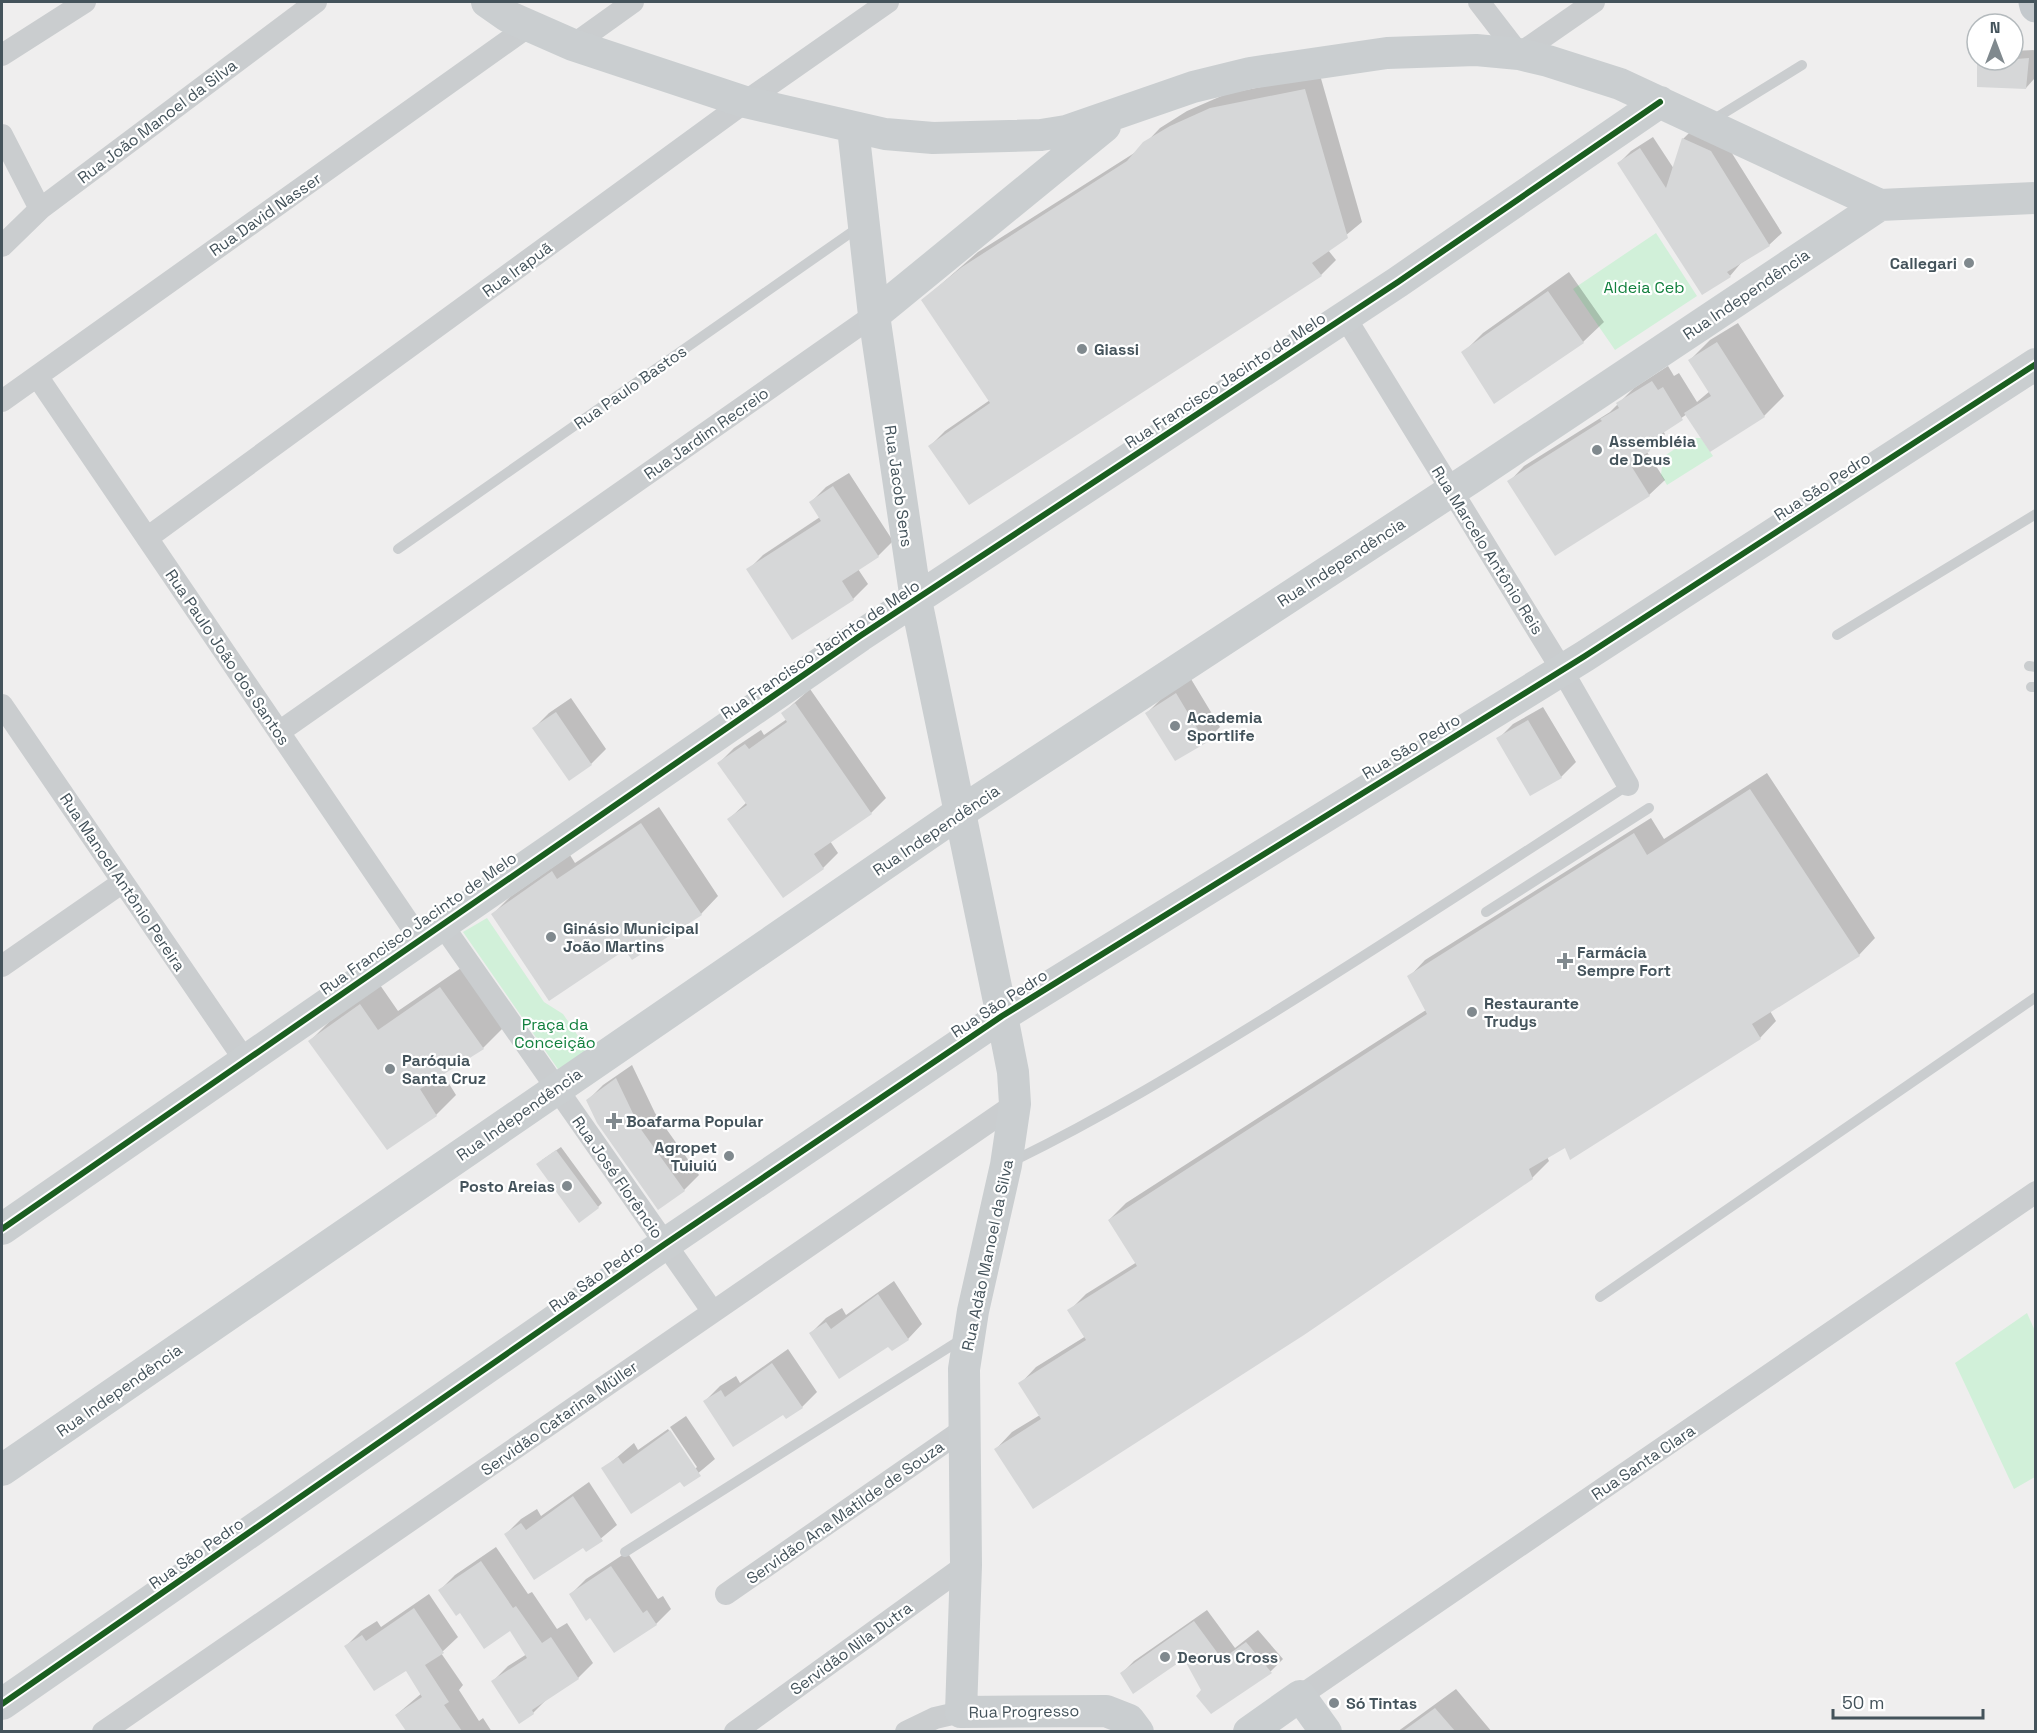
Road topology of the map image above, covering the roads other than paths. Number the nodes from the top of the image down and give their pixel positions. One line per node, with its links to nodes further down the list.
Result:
1 (85, 2): 11 (street)
2 (316, 2): 21 (street, Rua João Manoel da Silva)
3 (487, 2): 8 (street)
4 (633, 2): 9 (street)
5 (888, 2): 13 (street, Rua Irapuã)
6 (1479, 2): 10 (street)
7 (1594, 2): 10 (street)
8 (530, 26): 9 (street); 27 (street, Rua David Nasser)
9 (573, 45): 13 (street)
10 (1519, 54): 14 (street); 15 (street)
11 (2, 55)
12 (1802, 65): 16 (lane)
13 (745, 102): 17 (street); 31 (street, Rua Irapuã)
14 (1660, 102): 16 (street); 25 (street, Rua Francisco Jacinto de Melo)
15 (1118, 115): 17 (street); 24 (street, Rua Jardim Recreio)
16 (1708, 123): 20 (street)
17 (853, 128): 22 (street, Rua Jacob Sens)
18 (2, 135): 21 (street)
19 (2036, 198): 20 (street)
20 (1880, 205): 29 (street, Rua Independência)
21 (40, 209): 23 (street, Rua João Manoel da Silva)
22 (862, 225): 24 (street, Rua Jacob Sens); 32 (lane, Rua Paulo Bastos)
23 (2, 246)
24 (874, 315): 33 (street, Rua Jacob Sens); 37 (street, Rua Jardim Recreio)
25 (1345, 317): 29 (street, Rua Marcelo Antônio Reis); 33 (street, Rua Francisco Jacinto de Melo)
26 (2036, 364): 35 (street, Rua São Pedro)
27 (37, 376): 28 (street, Rua David Nasser); 31 (street, Rua Paulo João dos Santos)
28 (2, 401)
29 (1451, 490): 35 (street, Rua Marcelo Antônio Reis); 40 (street, Rua Independência)
30 (2036, 514): 34 (lane)
31 (147, 538): 37 (street, Rua Paulo João dos Santos)
32 (398, 549)
33 (916, 600): 40 (street, Rua Jacob Sens); 43 (street, Rua Francisco Jacinto de Melo)
34 (1837, 635)
35 (1562, 670): 38 (street, Rua Marcelo Antônio Reis); 46 (street, Rua São Pedro)
36 (4, 713): 41 (street, Rua Manoel Antônio Pereira)
37 (279, 732): 43 (street, Rua Paulo João dos Santos)
38 (1628, 786): 50 (lane)
39 (1649, 808): 42 (lane)
40 (959, 813): 46 (street, Rua Jacob Sens); 48 (street, Rua Independência)
41 (123, 882): 44 (street); 47 (street, Rua Manoel Antônio Pereira)
42 (1486, 912)
43 (430, 931): 47 (street, Rua Francisco Jacinto de Melo); 48 (street, Rua José Florêncio)
44 (2, 966)
45 (2036, 997): 54 (lane)
46 (1002, 1016): 49 (street, Rua Adão Manoel da Silva); 53 (street, Rua São Pedro)
47 (244, 1059): 52 (street, Rua Francisco Jacinto de Melo)
48 (557, 1088): 53 (street, Rua José Florêncio); 58 (street, Rua Independência)
49 (1015, 1104): 50 (street, Rua Adão Manoel da Silva); 55 (street, Servidão Catarina Müller)
50 (1006, 1165): 56 (street, Rua Adão Manoel da Silva)
51 (2036, 1192): 62 (street, Rua Santa Clara)
52 (2, 1229)
53 (665, 1244): 55 (street, Rua José Florêncio); 63 (street, Rua São Pedro)
54 (1600, 1297)
55 (713, 1312): 65 (street, Servidão Catarina Müller)
56 (969, 1334): 57 (street, Rua Adão Manoel da Silva); 59 (lane)
57 (964, 1429): 60 (street, Rua Adão Manoel da Silva); 61 (street, Servidão Ana Matilde de Souza)
58 (2, 1470)
59 (625, 1551)
60 (966, 1564): 64 (street, Rua Adão Manoel da Silva); 66 (street, Servidão Nila Dutra)
61 (726, 1594)
62 (1300, 1696): 69 (street, Rua Santa Clara); 70 (street)
63 (2, 1704)
64 (961, 1712): 67 (street, Rua Progresso); 68 (street, Rua Progresso)
65 (102, 1731)
66 (735, 1731)
67 (906, 1731)
68 (1138, 1731)
69 (1249, 1731)
70 (1326, 1731)

